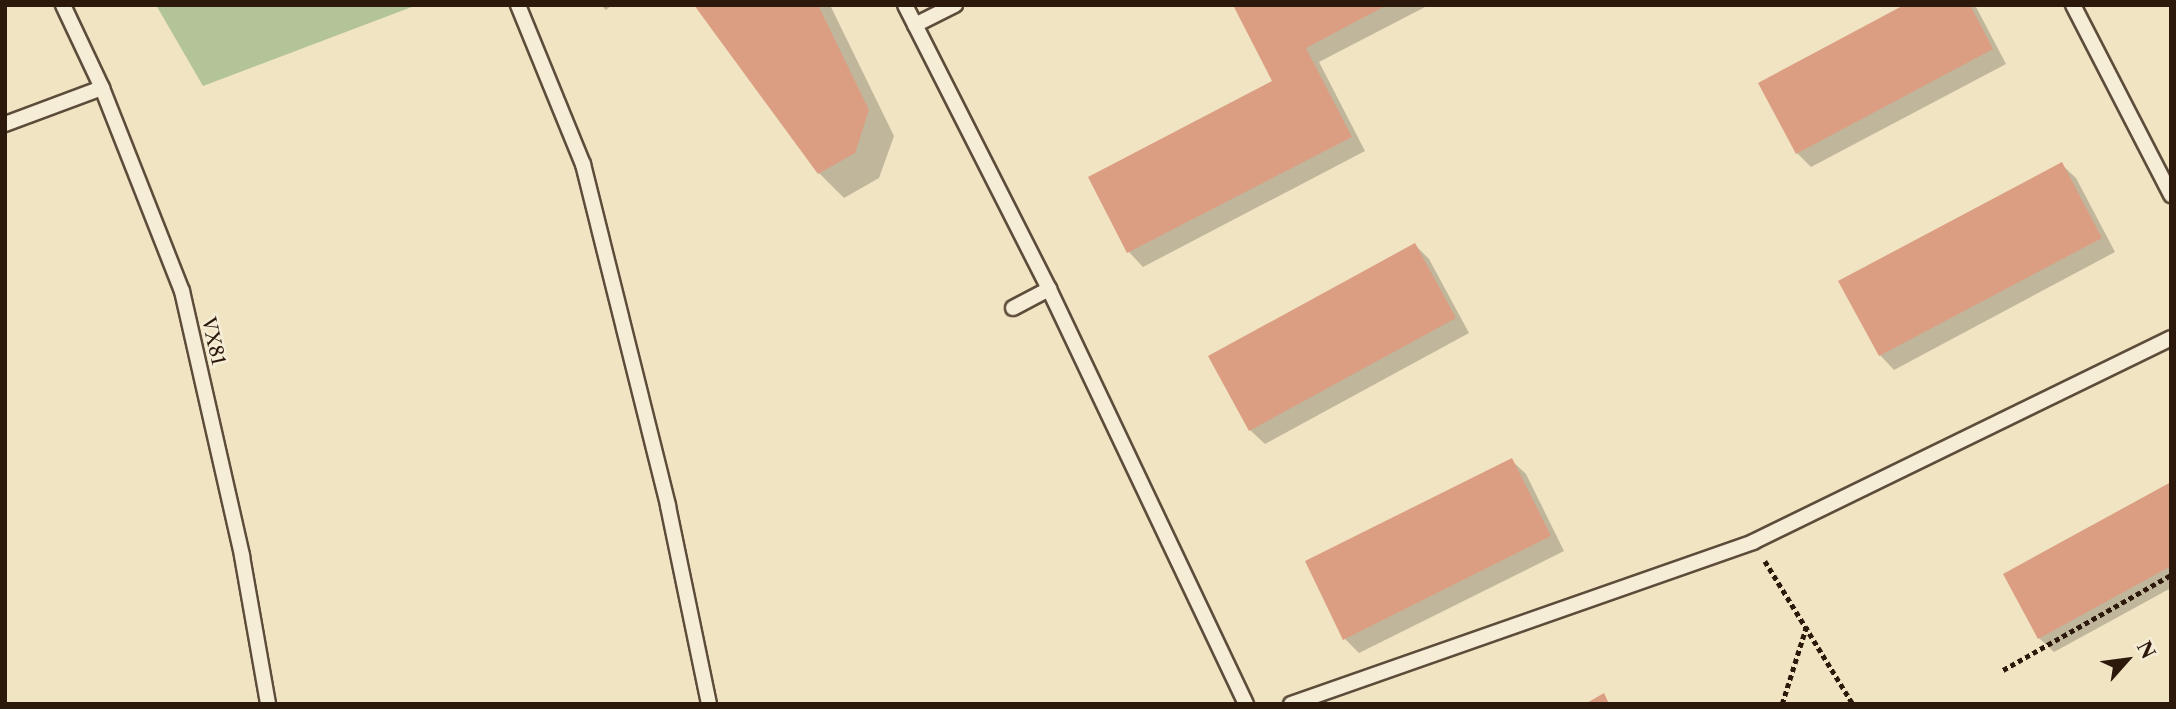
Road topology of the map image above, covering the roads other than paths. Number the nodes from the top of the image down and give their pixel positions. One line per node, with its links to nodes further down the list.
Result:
1 (63, 5): 7 (lane, VX81)
2 (518, 5): 14 (lane)
3 (905, 5): 6 (lane)
4 (955, 5): 6 (lane)
5 (2073, 5): 9 (lane)
6 (915, 25): 10 (lane)
7 (102, 88): 8 (lane); 13 (lane, VX81)
8 (5, 124)
9 (2171, 195)
10 (1049, 289): 11 (lane); 15 (lane)
11 (1013, 308)
12 (2171, 338): 16 (lane)
13 (268, 704)
14 (709, 704)
15 (1246, 704)
16 (1291, 704)

